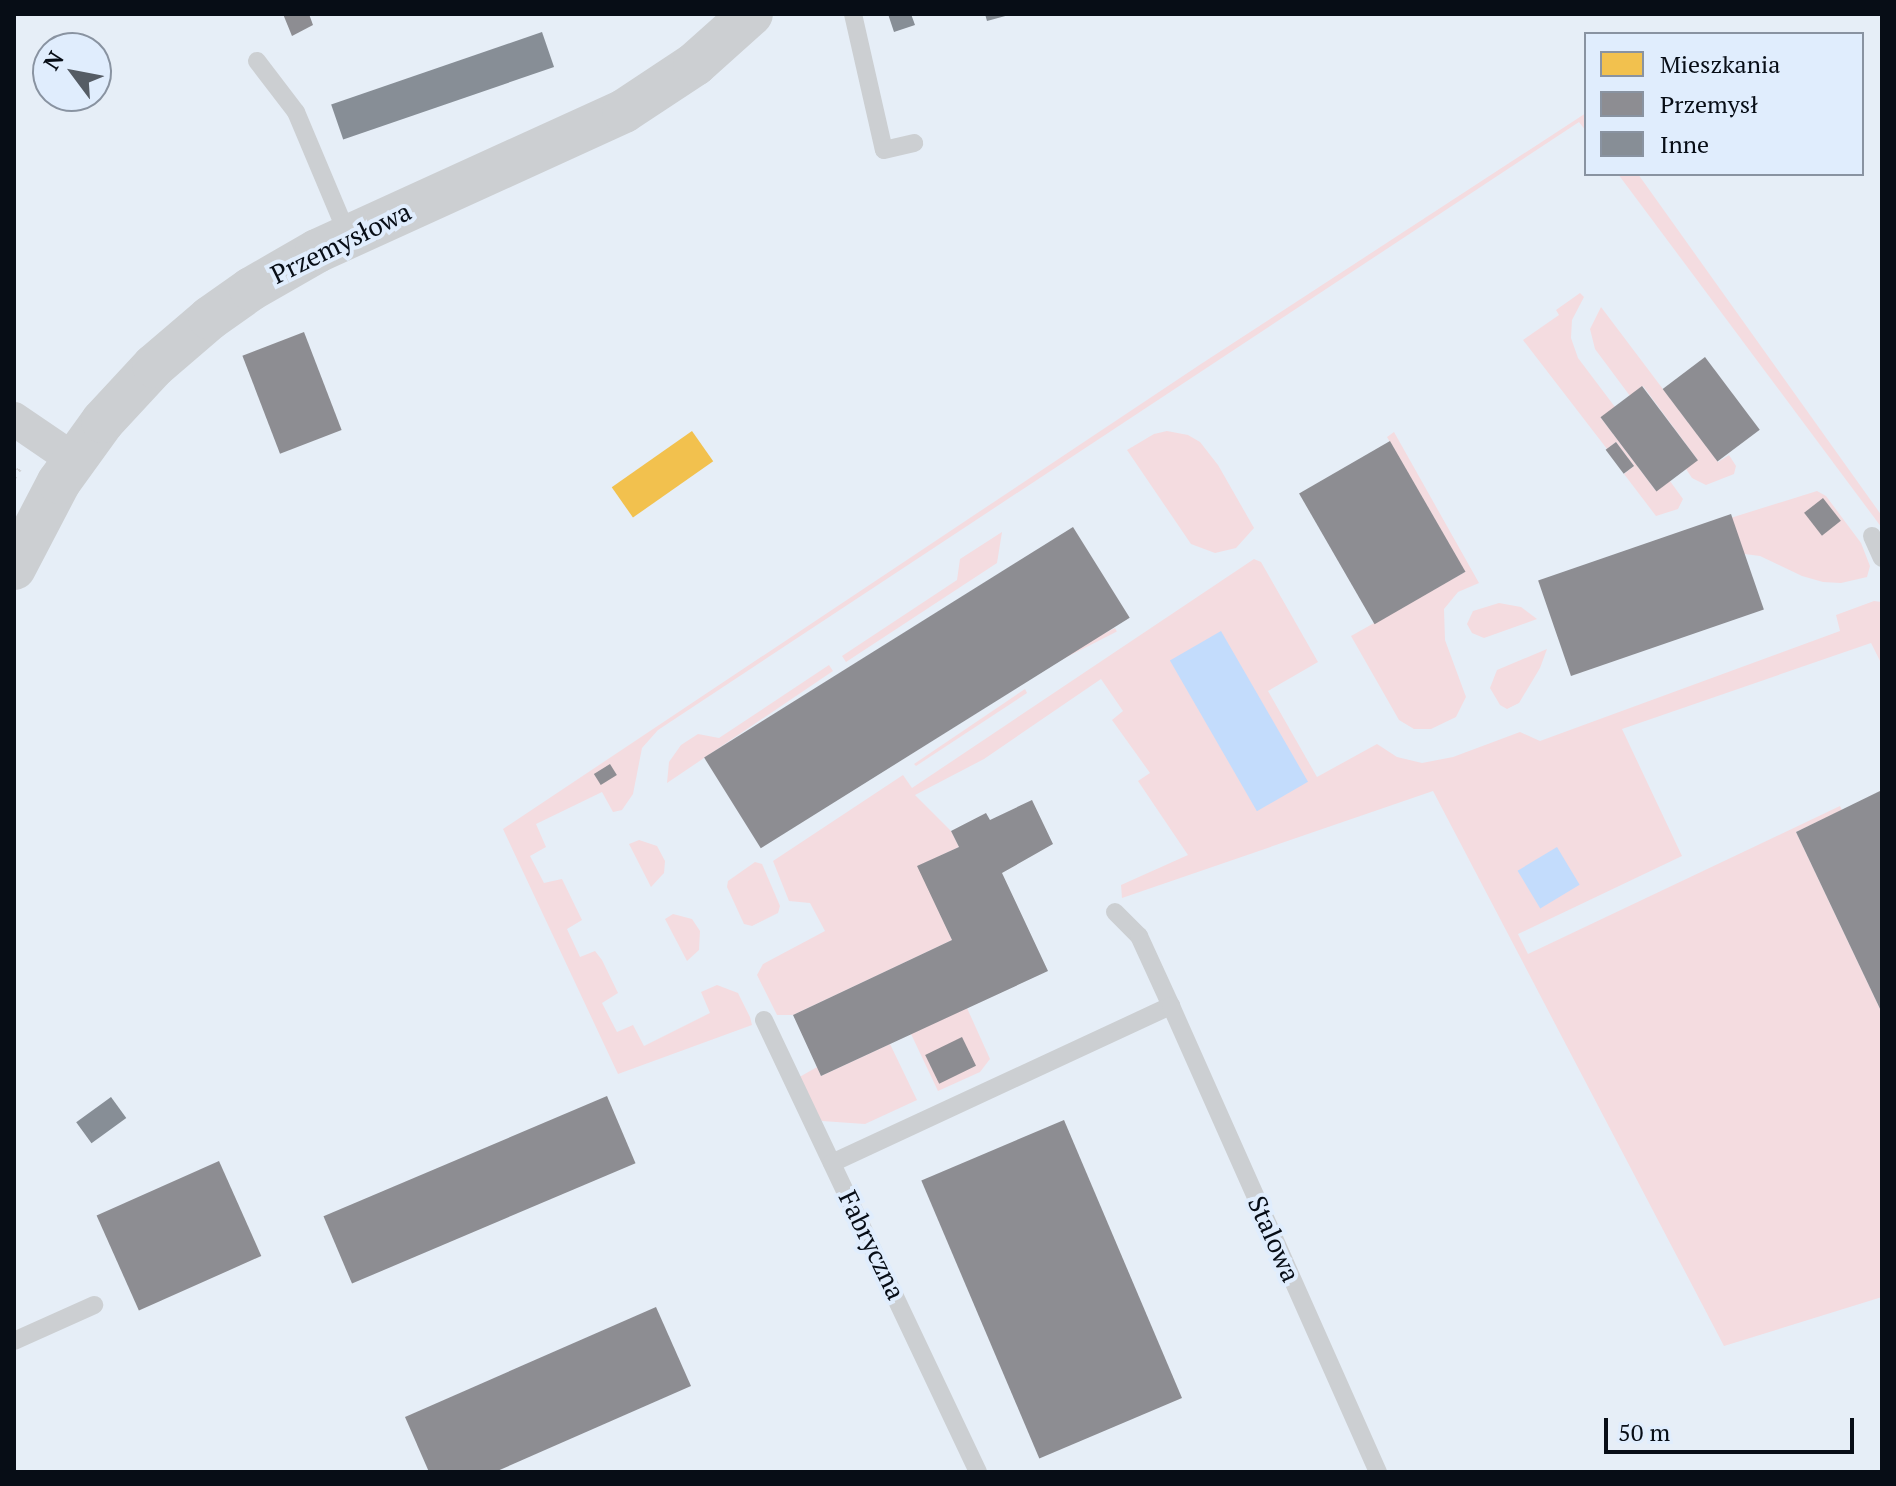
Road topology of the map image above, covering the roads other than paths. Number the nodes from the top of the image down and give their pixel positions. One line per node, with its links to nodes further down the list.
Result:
1 (751, 14): 5 (street, Przemysłowa)
2 (853, 14): 4 (lane)
3 (257, 61): 5 (lane)
4 (914, 143)
5 (348, 236): 7 (street, Przemysłowa)
6 (14, 419): 7 (street)
7 (74, 460): 10 (street, Przemysłowa)
8 (1872, 536): 9 (lane)
9 (1882, 558)
10 (14, 568)
11 (1115, 912): 12 (lane, Stalowa)
12 (1171, 1006): 14 (lane); 18 (lane, Stalowa)
13 (764, 1020): 14 (lane, Fabryczna)
14 (832, 1163): 17 (lane, Fabryczna)
15 (94, 1305): 16 (lane)
16 (14, 1341)
17 (978, 1472)
18 (1378, 1472)

